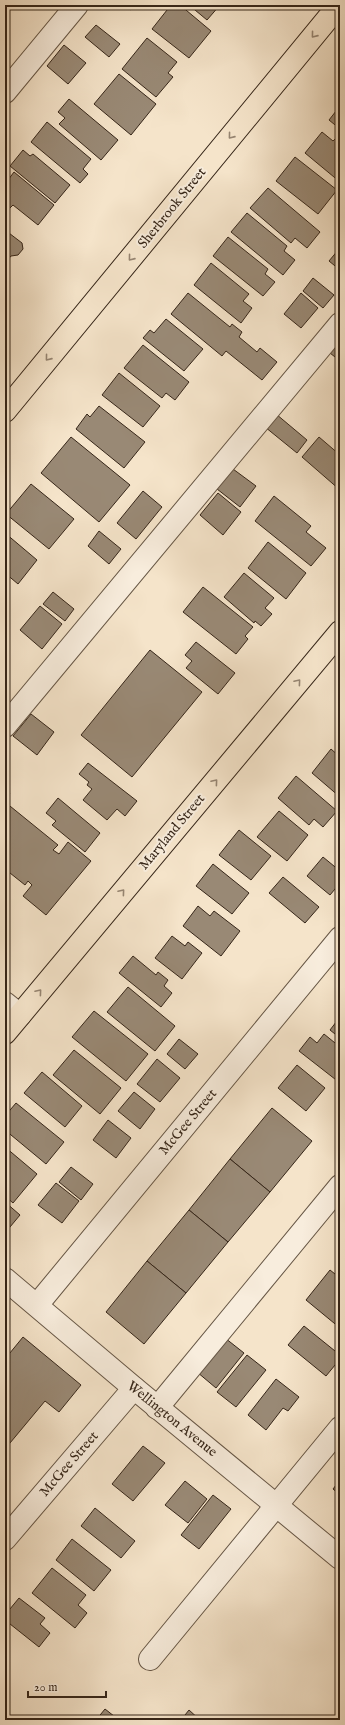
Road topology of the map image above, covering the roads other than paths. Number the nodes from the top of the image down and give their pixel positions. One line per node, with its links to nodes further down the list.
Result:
1 (78, 5): 3 (street)
2 (339, 5): 5 (main road, Sherbrook Street, one-way to 5)
3 (5, 92)
4 (340, 324): 7 (street)
5 (5, 410)
6 (340, 632): 9 (main road, Maryland Street, one-way to 6)
7 (5, 726)
8 (340, 938): 13 (street, McGee Street)
9 (12, 1009): 10 (main road, Maryland Street)
10 (5, 1033)
11 (340, 1186): 15 (street)
12 (8, 1287): 13 (street, Wellington Avenue)
13 (37, 1305): 14 (street, Wellington Avenue)
14 (134, 1388): 15 (street, Wellington Avenue); 18 (street, McGee Street)
15 (157, 1408): 17 (street, Wellington Avenue)
16 (340, 1428): 17 (street)
17 (276, 1505): 19 (street, Wellington Avenue); 20 (street)
18 (5, 1540)
19 (340, 1558)
20 (150, 1659)

